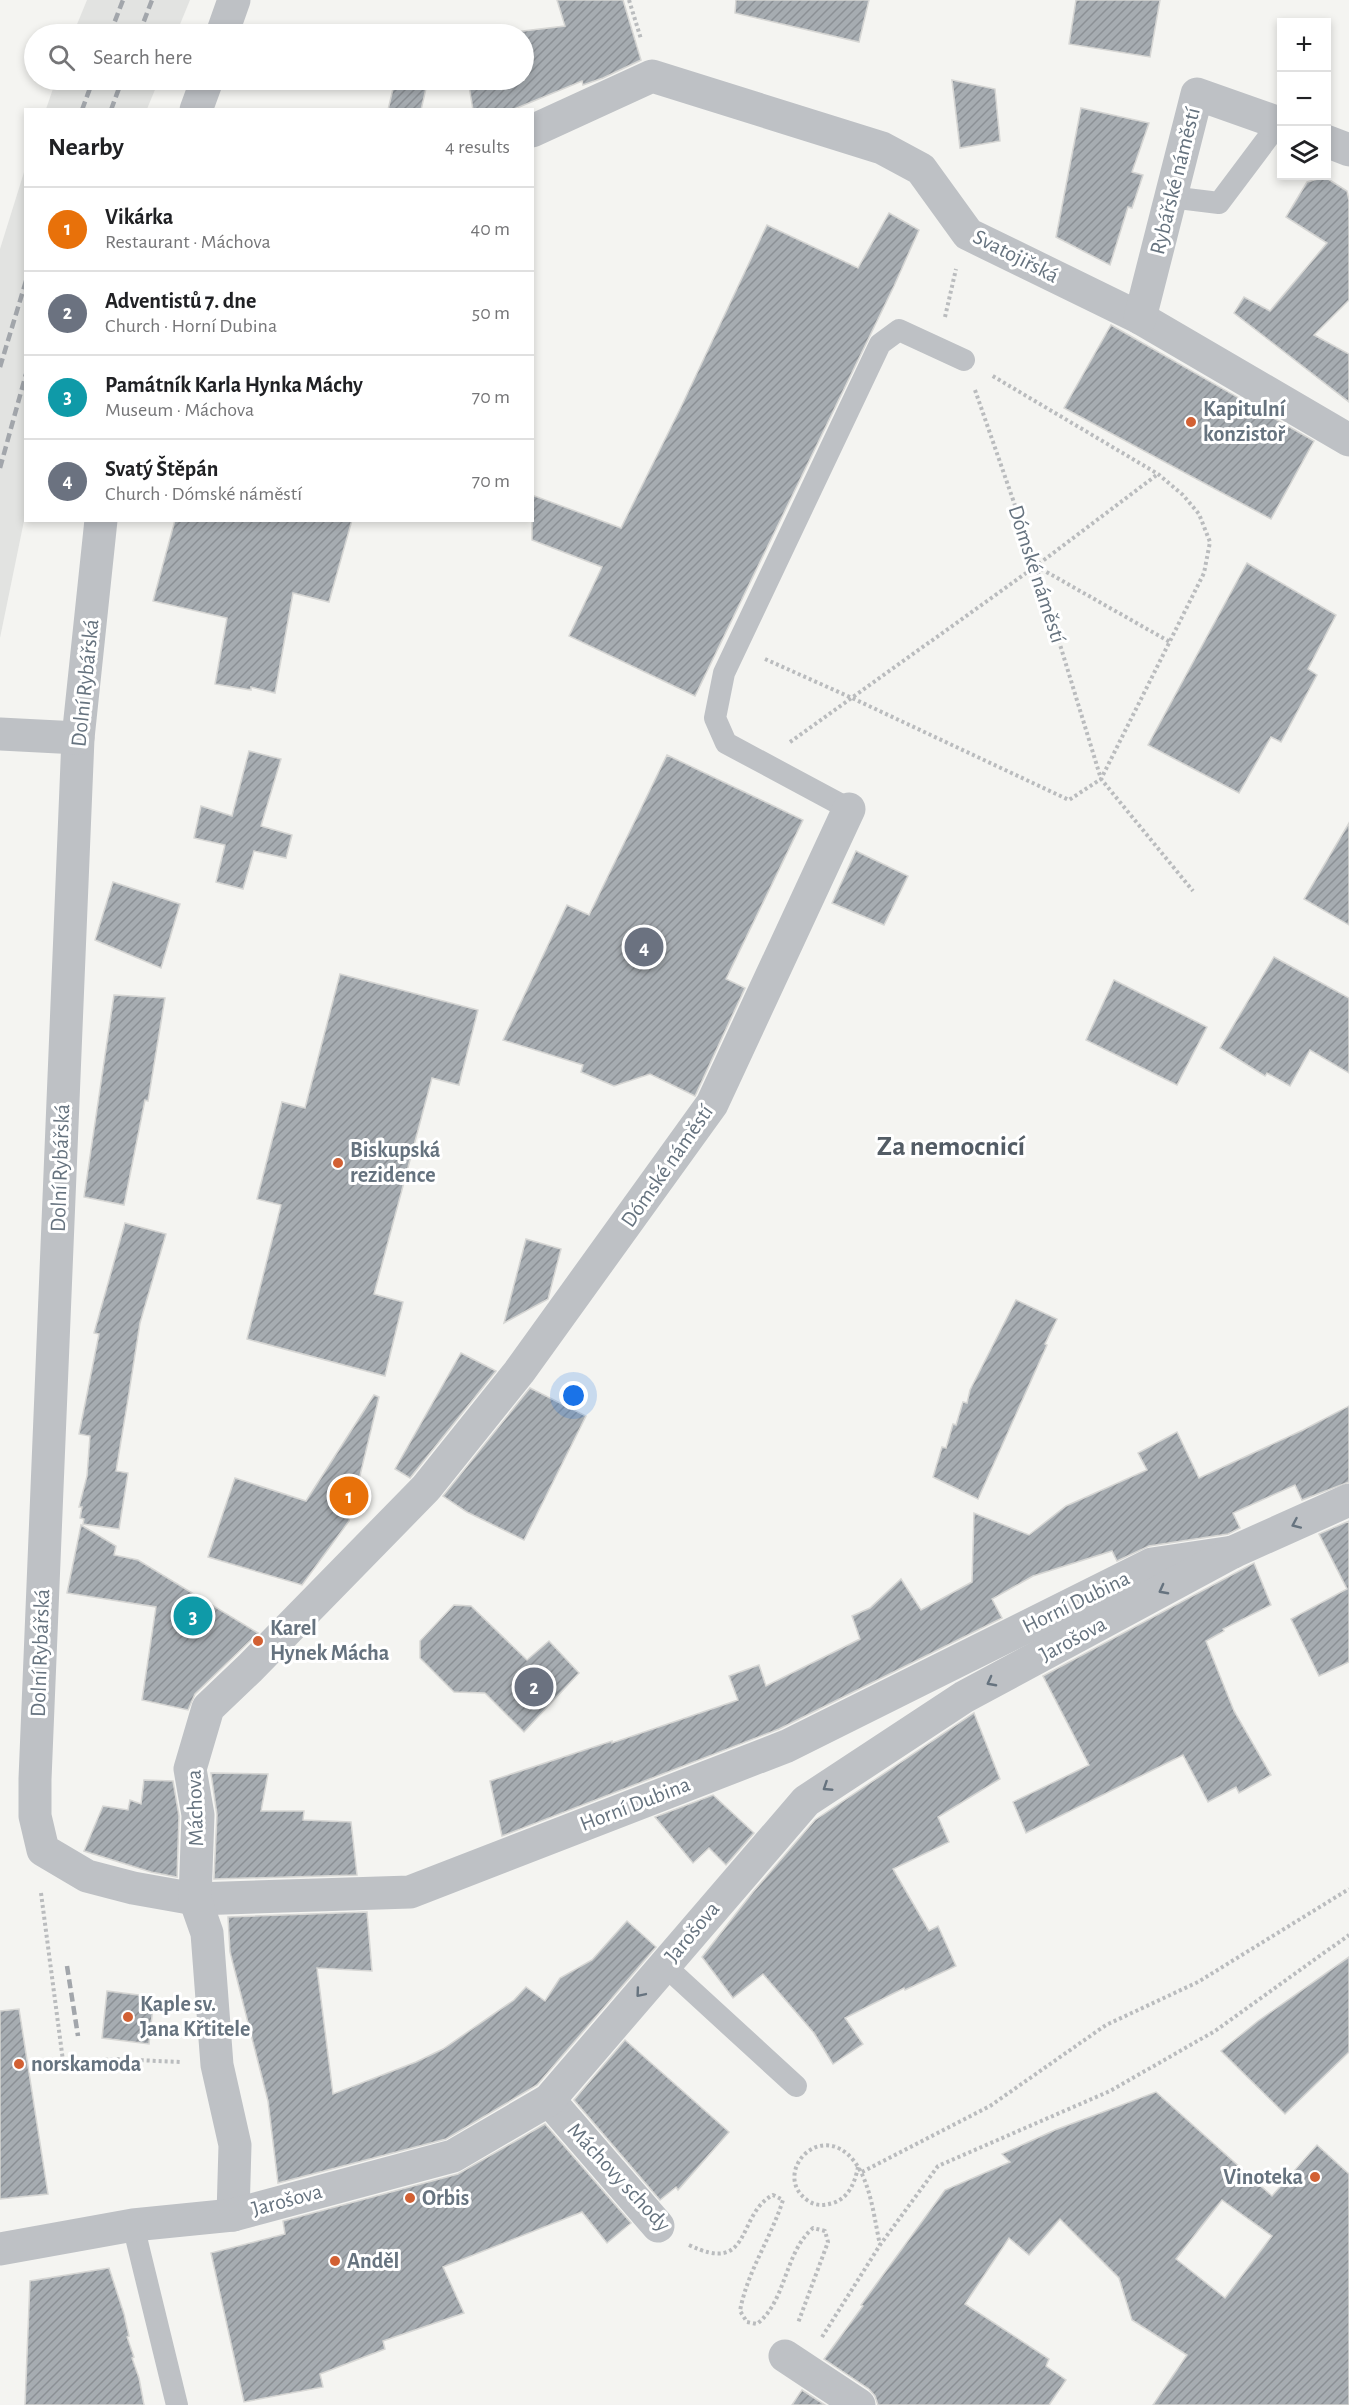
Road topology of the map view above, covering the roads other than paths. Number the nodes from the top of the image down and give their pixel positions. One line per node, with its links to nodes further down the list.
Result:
1 (234, 0): 2 (street)
2 (226, 24)
3 (203, 90): 4 (street)
4 (197, 108)
5 (1277, 122): 10 (street, Rybářské náměstí)
6 (1278, 126): 10 (lane)
7 (534, 130): 11 (street, Svatojiřská)
8 (1331, 143): 9 (street)
9 (1349, 150)
10 (1170, 197): 11 (street, Rybářské náměstí)
11 (1140, 318): 13 (street, Svatojiřská)
12 (964, 360): 17 (lane)
13 (1349, 440)
14 (101, 522): 16 (street, Dolní Rybářská)
15 (0, 734): 16 (street)
16 (78, 738): 21 (street, Dolní Rybářská)
17 (849, 809): 18 (street, Dómské náměstí)
18 (426, 1488): 22 (street, Máchova)
19 (1349, 1500): 20 (street, Jarošova, one-way to 20)
20 (1233, 1552): 22 (street, Horní Dubina); 23 (street, Jarošova, one-way to 23)
21 (43, 1850): 22 (street, Horní Dubina)
22 (195, 1899): 26 (street, Máchova)
23 (664, 1965): 24 (lane); 25 (street, Jarošova, one-way to 25)
24 (796, 2086)
25 (549, 2100): 26 (street, Jarošova); 28 (street, Máchovy schody)
26 (233, 2215): 27 (street, Jarošova)
27 (133, 2225): 29 (street, Jarošova); 31 (lane)
28 (658, 2226)
29 (0, 2249)
30 (794, 2362): 32 (street)
31 (177, 2405)
32 (859, 2405)

